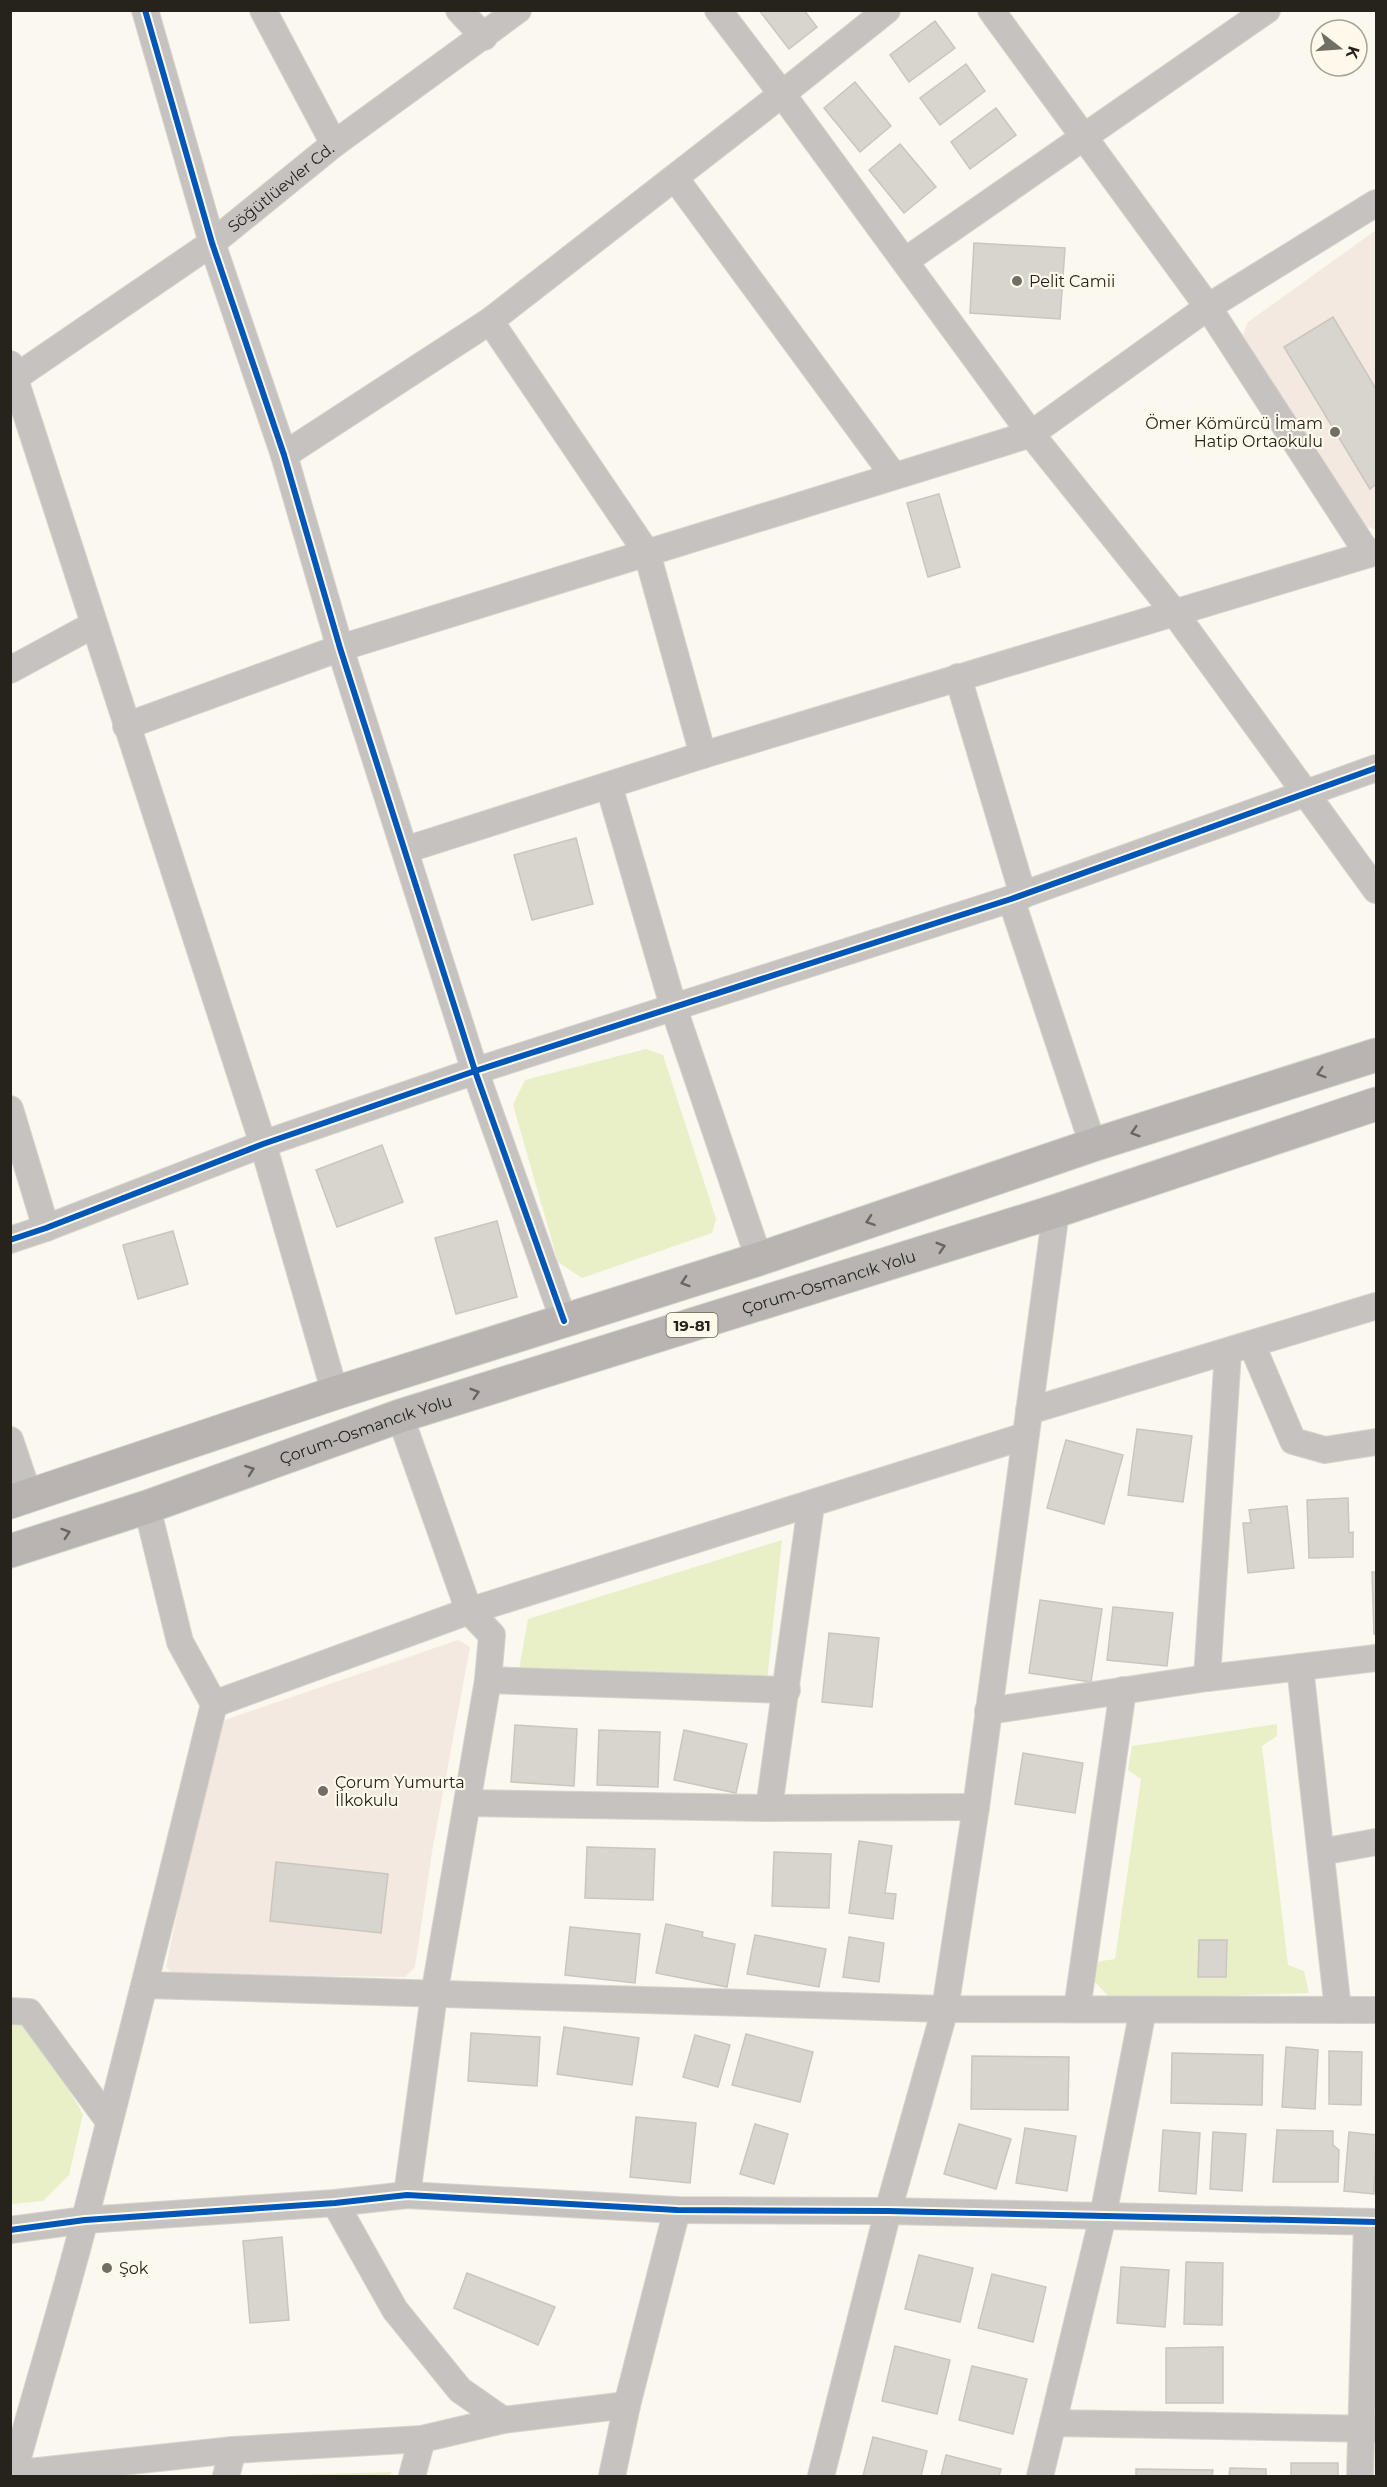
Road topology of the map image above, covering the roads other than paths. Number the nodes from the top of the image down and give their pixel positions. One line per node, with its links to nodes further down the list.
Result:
1 (145, 10): 15 (street)
2 (263, 10): 12 (street)
3 (459, 10): 9 (street)
4 (518, 10): 9 (street, Söğütlüevler Cd.)
5 (718, 10): 10 (street)
6 (887, 10): 10 (street)
7 (991, 10): 11 (street)
8 (1267, 10): 11 (street)
9 (484, 37): 12 (street, Söğütlüevler Cd.)
10 (782, 94): 13 (street); 16 (street)
11 (1084, 136): 16 (street); 17 (street)
12 (334, 144): 15 (street, Söğütlüevler Cd.)
13 (675, 178): 18 (street); 22 (street)
14 (1377, 203): 17 (street)
15 (212, 243): 19 (street, Söğütlüevler Cd.); 21 (street)
16 (905, 261): 20 (street)
17 (1208, 308): 20 (street); 24 (street)
18 (490, 321): 21 (street); 23 (street)
19 (12, 374): 26 (street)
20 (1031, 434): 22 (street); 25 (street)
21 (284, 455): 27 (street)
22 (894, 476): 23 (street)
23 (647, 553): 27 (street); 31 (street)
24 (1372, 553): 25 (street)
25 (1174, 612): 29 (street); 34 (street)
26 (93, 625): 28 (street); 30 (street)
27 (340, 648): 30 (street); 35 (street)
28 (10, 670)
29 (958, 677): 31 (street); 37 (street)
30 (126, 726): 43 (street)
31 (703, 755): 33 (street)
32 (1377, 768): 34 (street)
33 (609, 786): 35 (street); 38 (street)
34 (1304, 792): 36 (street); 37 (street)
35 (405, 850): 40 (street)
36 (1377, 890)
37 (1017, 897): 38 (street); 44 (street)
38 (674, 1009): 40 (street); 48 (street)
39 (1377, 1055): 44 (highway, 19-81, one-way to 44)
40 (475, 1071): 43 (street); 50 (street)
41 (1377, 1104): 45 (highway, Çorum-Osmancık Yolu / 19-81)
42 (10, 1109): 46 (street)
43 (263, 1144): 46 (street); 52 (street)
44 (1093, 1145): 48 (highway, 19-81, one-way to 48)
45 (1056, 1211): 53 (highway, Çorum-Osmancık Yolu / 19-81, one-way to 45); 54 (street)
46 (46, 1228): 47 (street)
47 (10, 1240)
48 (759, 1259): 50 (highway, 19-81, one-way to 50)
49 (1377, 1305): 51 (street)
50 (564, 1321): 52 (highway, 19-81)
51 (1240, 1349): 54 (street); 56 (street); 64 (street)
52 (334, 1393): 57 (highway, 19-81)
53 (400, 1416): 59 (highway, Çorum-Osmancık Yolu / 19-81, one-way to 53); 61 (street)
54 (1027, 1424): 58 (street); 69 (street)
55 (10, 1440): 57 (street)
56 (1377, 1442)
57 (20, 1499)
58 (811, 1505): 61 (street); 66 (street)
59 (147, 1507): 60 (highway, Çorum-Osmancık Yolu / 19-81, one-way to 59); 68 (street)
60 (10, 1551)
61 (469, 1611): 65 (street); 68 (street)
62 (1377, 1658): 63 (street)
63 (1300, 1667): 64 (street); 74 (street)
64 (1207, 1678): 67 (street)
65 (488, 1680): 66 (street); 70 (street)
66 (787, 1690): 72 (street)
67 (1123, 1690): 69 (street); 78 (street)
68 (214, 1704): 75 (street)
69 (988, 1711): 71 (street)
70 (468, 1803): 72 (street); 76 (street)
71 (976, 1807): 72 (street); 77 (street)
72 (769, 1808)
73 (1377, 1842): 74 (street)
74 (1321, 1852): 80 (street)
75 (145, 1985): 76 (street); 83 (street)
76 (434, 1995): 77 (street); 84 (street)
77 (945, 2009): 78 (street); 87 (street)
78 (1077, 2009): 79 (street)
79 (1143, 2010): 80 (street); 88 (street)
80 (1338, 2010): 81 (street)
81 (1377, 2010)
82 (10, 2011): 83 (street)
83 (108, 2120): 89 (street)
84 (407, 2195): 85 (street); 86 (street)
85 (335, 2204): 89 (street); 93 (street)
86 (677, 2210): 87 (street); 92 (street)
87 (888, 2211): 88 (street); 102 (street)
88 (1103, 2217): 90 (street); 94 (street)
89 (85, 2220): 91 (street); 98 (street)
90 (1372, 2222): 95 (street)
91 (10, 2230)
92 (627, 2405): 93 (street); 101 (street)
93 (503, 2420): 96 (street)
94 (1053, 2423): 95 (street); 103 (street)
95 (1369, 2429): 104 (street)
96 (422, 2439): 97 (street); 100 (street)
97 (233, 2450): 98 (street); 99 (street)
98 (12, 2475)
99 (226, 2476)
100 (412, 2476)
101 (612, 2476)
102 (822, 2476)
103 (1040, 2476)
104 (1360, 2476)

